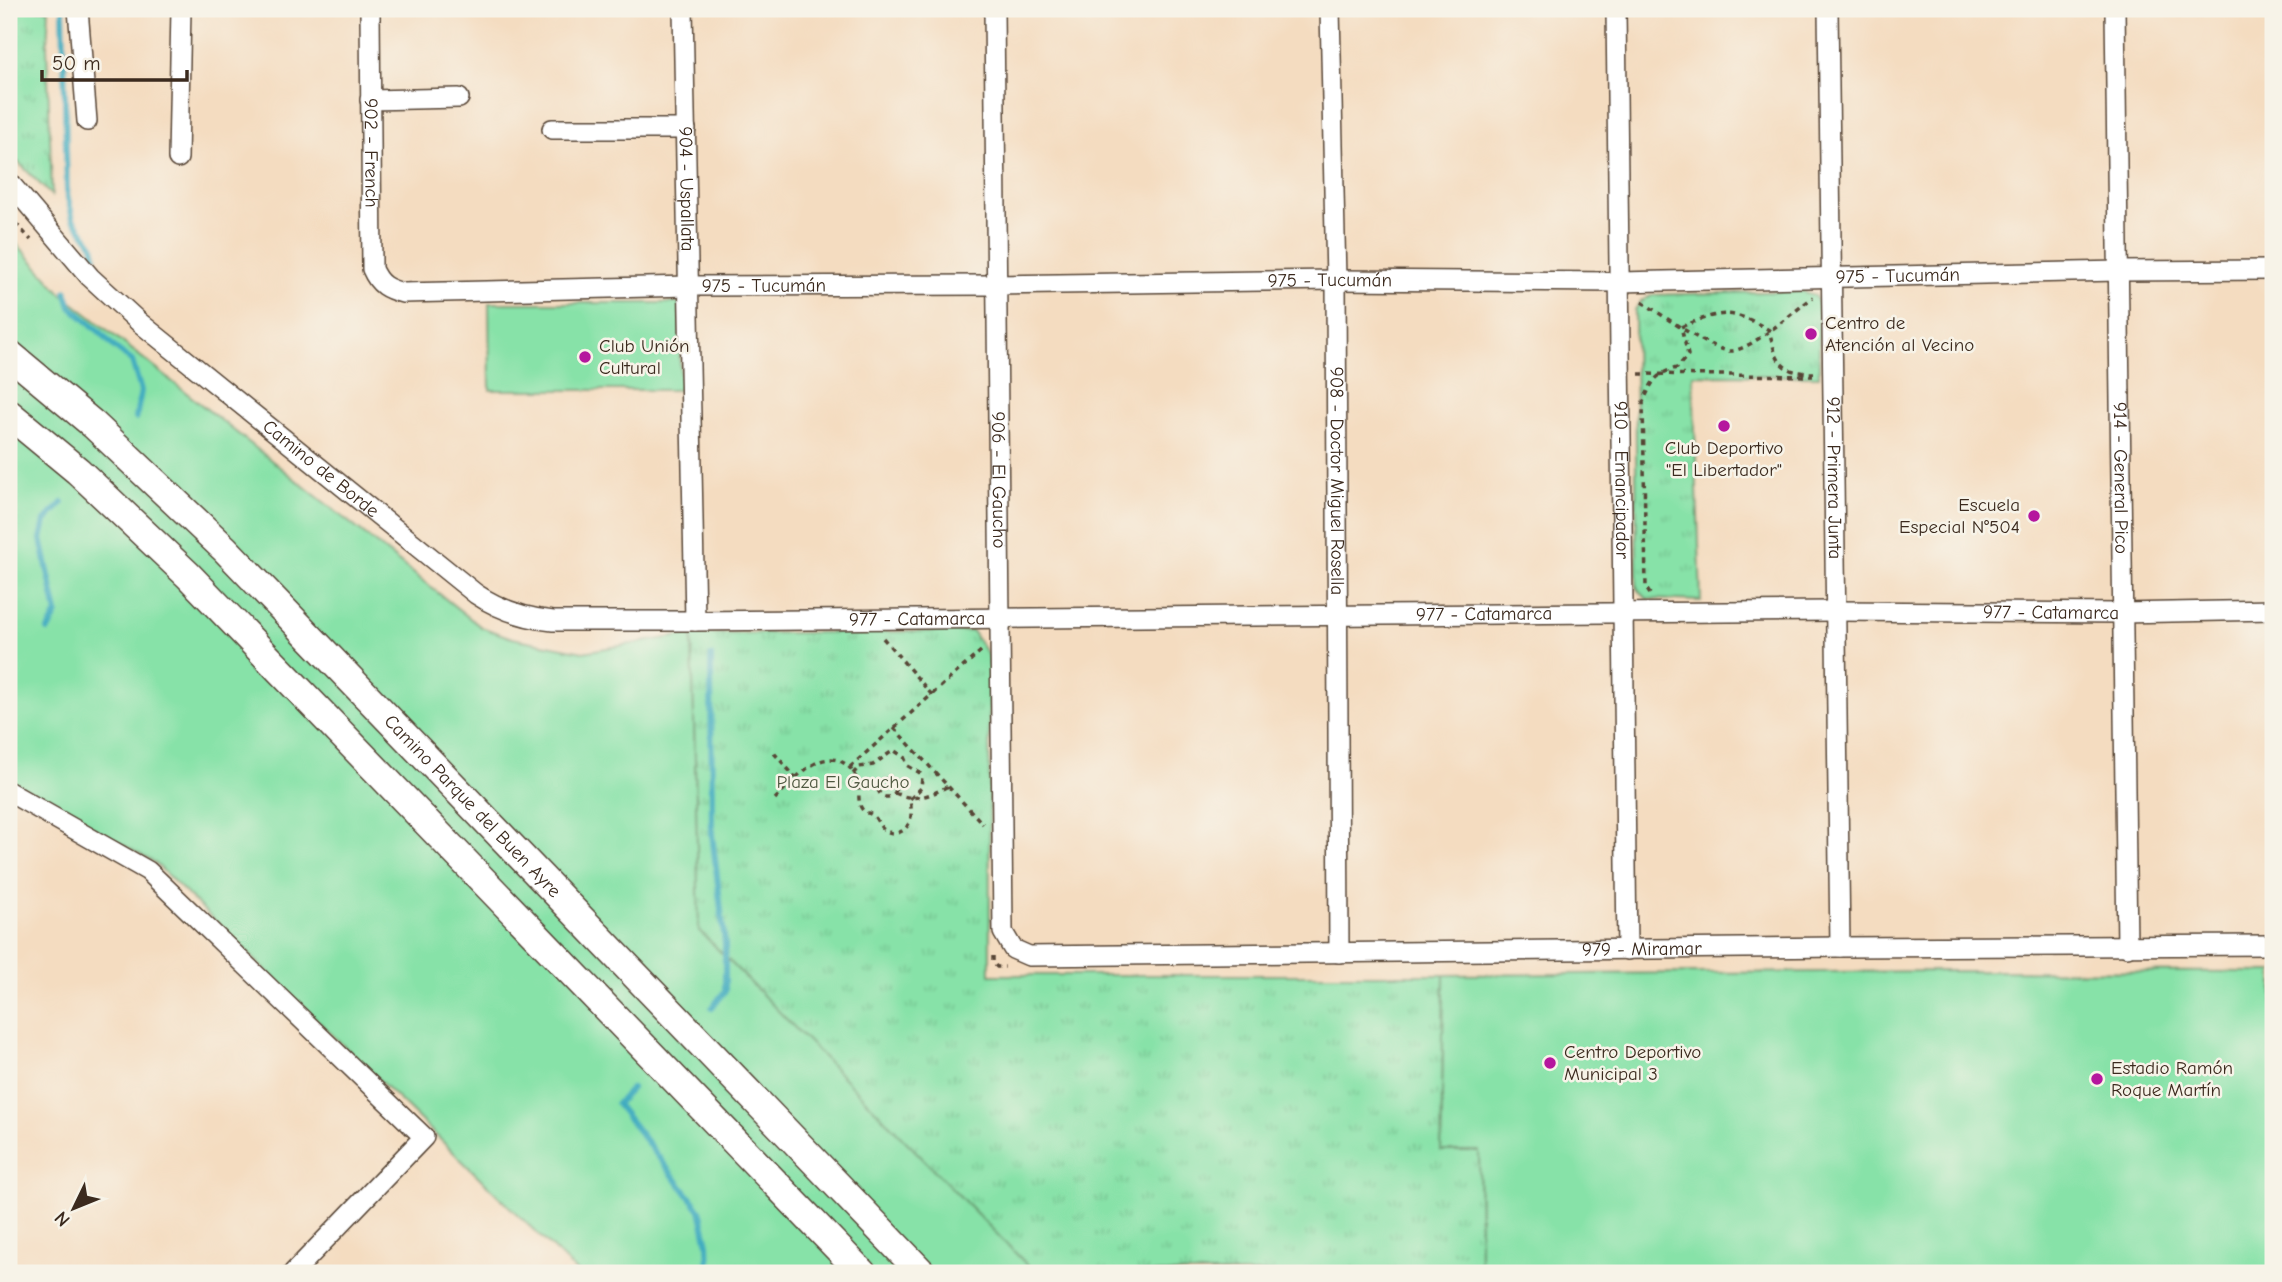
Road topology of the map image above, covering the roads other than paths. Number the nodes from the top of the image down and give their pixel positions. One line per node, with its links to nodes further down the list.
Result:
1 (78, 9): 12 (street)
2 (181, 9): 15 (street)
3 (370, 9): 11 (street, 902 - French)
4 (683, 9): 13 (street, 904 - Uspallata)
5 (994, 9): 22 (street, 906 - El Gaucho)
6 (1330, 9): 20 (street, 908 - Doctor Miguel Rosella)
7 (1616, 9): 21 (street, 910 - Emancipador)
8 (1828, 9): 19 (street, 912 - Primera Junta)
9 (2115, 9): 18 (street, 914 - General Pico)
10 (458, 98): 11 (street)
11 (370, 100): 24 (street, 902 - French)
12 (87, 121)
13 (686, 129): 14 (street); 23 (street, 904 - Uspallata)
14 (552, 130)
15 (178, 158)
16 (9, 182): 33 (street, Camino de Borde)
17 (2273, 270): 18 (street, 975 - Tucumán)
18 (2120, 271): 19 (street, 975 - Tucumán); 30 (street, 914 - General Pico)
19 (1830, 278): 21 (street, 975 - Tucumán); 28 (street, 912 - Primera Junta)
20 (1336, 280): 21 (street, 975 - Tucumán); 22 (street, 975 - Tucumán); 31 (street, 908 - Doctor Miguel Rosella)
21 (1619, 282): 29 (street, 910 - Emancipador)
22 (996, 285): 23 (street, 975 - Tucumán); 32 (street, 906 - El Gaucho)
23 (689, 286): 24 (street, 975 - Tucumán); 33 (street, 904 - Uspallata)
24 (388, 289)
25 (9, 354): 43 (highway, Camino Parque del Buen Ayre)
26 (9, 414): 42 (highway)
27 (2273, 610): 30 (street, 977 - Catamarca)
28 (1836, 611): 29 (street, 977 - Catamarca); 30 (street, 977 - Catamarca); 36 (street, 912 - Primera Junta)
29 (1624, 613): 31 (street, 977 - Catamarca); 38 (street, 910 - Emancipador)
30 (2121, 613): 37 (street, 914 - General Pico)
31 (1338, 616): 32 (street, 977 - Catamarca); 39 (street, 908 - Doctor Miguel Rosella)
32 (999, 617): 33 (street, 977 - Catamarca); 40 (street, 906 - El Gaucho)
33 (695, 621)
34 (9, 792): 41 (street)
35 (2273, 945): 37 (street, 979 - Miramar)
36 (1840, 947): 37 (street, 979 - Miramar); 38 (street, 979 - Miramar)
37 (2127, 947)
38 (1627, 950): 39 (street, 979 - Miramar)
39 (1339, 953): 40 (street, 979 - Miramar)
40 (1014, 959)
41 (293, 1273)
42 (862, 1273)
43 (922, 1273)

